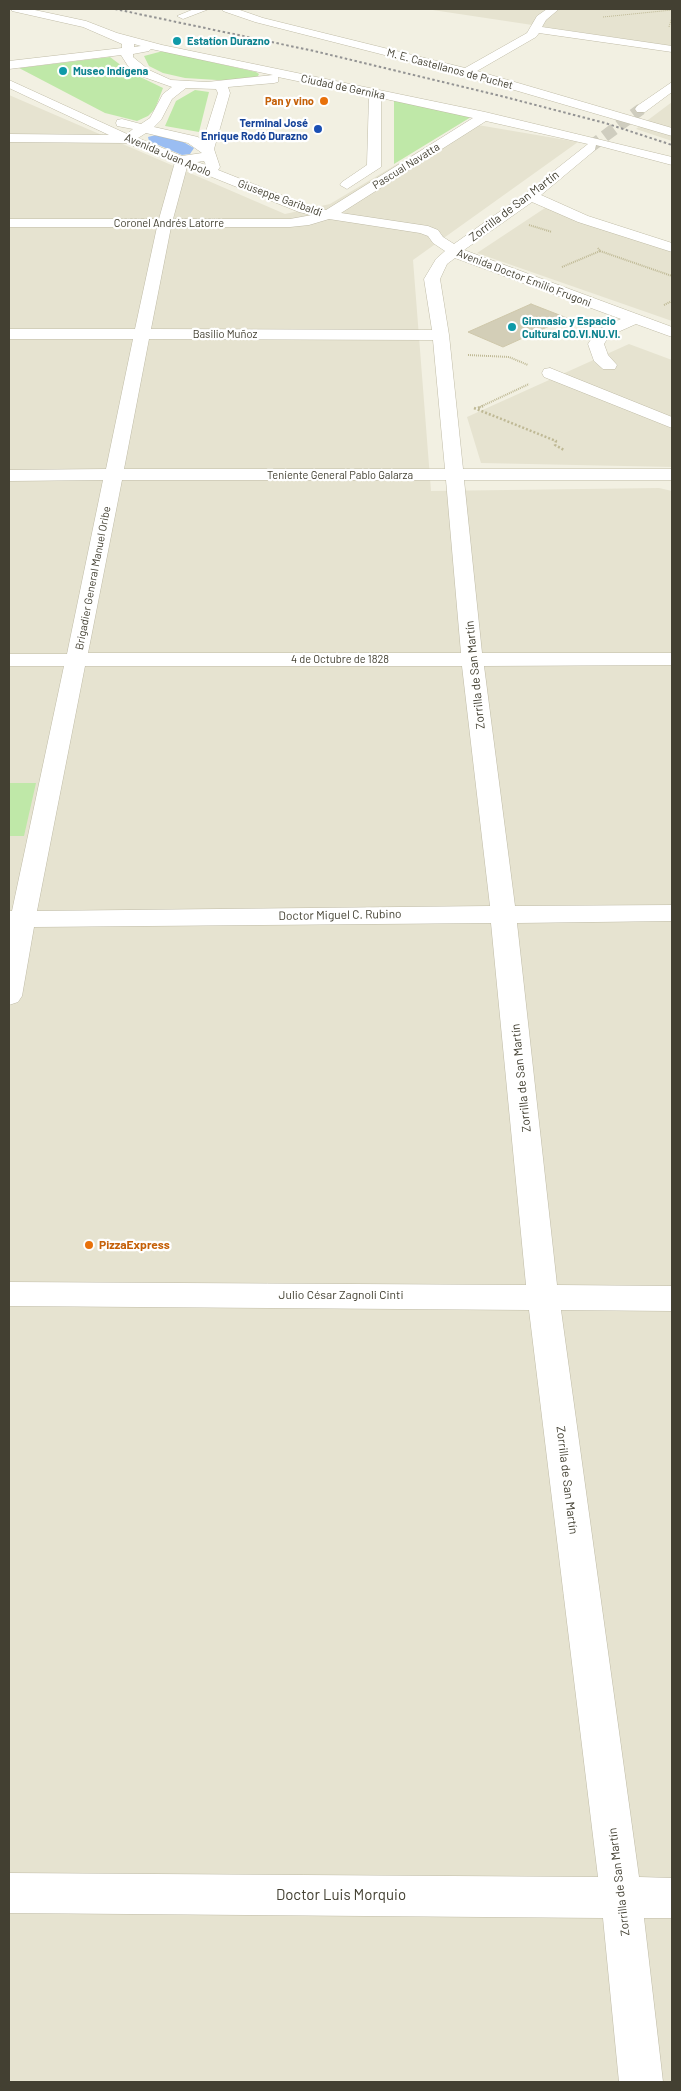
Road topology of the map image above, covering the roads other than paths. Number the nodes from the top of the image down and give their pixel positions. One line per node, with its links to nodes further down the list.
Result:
1 (16, 9): 7 (street, Ciudad de Gernika)
2 (204, 9): 5 (street)
3 (228, 9): 12 (street, M. E. Castellanos de Puchet)
4 (554, 9): 6 (street)
5 (182, 16)
6 (535, 29): 9 (street); 12 (street)
7 (113, 35): 8 (street, Ciudad de Gernika); 10 (street)
8 (161, 48): 10 (street); 14 (street, Ciudad de Gernika)
9 (672, 48)
10 (127, 51): 11 (street); 16 (street)
11 (9, 65)
12 (467, 72): 23 (street, M. E. Castellanos de Puchet)
13 (9, 73): 22 (street, Avenida Juan Apolo)
14 (292, 76): 17 (street); 19 (street, Ciudad de Gernika)
15 (9, 84): 25 (street, Avenida Juan Apolo)
16 (182, 85): 17 (street); 22 (street)
17 (221, 85): 27 (street)
18 (672, 86): 20 (street)
19 (376, 94): 21 (street, Ciudad de Gernika); 31 (street)
20 (642, 109)
21 (485, 116): 29 (street, Ciudad de Gernika); 35 (street, Pascual Navatta)
22 (144, 128): 25 (street); 27 (street, Avenida Juan Apolo)
23 (672, 132)
24 (9, 138): 25 (street)
25 (128, 139): 28 (street, Avenida Juan Apolo)
26 (590, 147): 32 (street, Zorrilla de San Martín)
27 (207, 152): 28 (street); 30 (street, Avenida Juan Apolo)
28 (182, 160): 30 (street, Avenida Juan Apolo); 38 (street, Brigadier General Manuel Oribe)
29 (672, 161)
30 (217, 175): 34 (street, Giuseppe Garibaldi)
31 (337, 190)
32 (531, 196): 39 (street, Zorrilla de San Martín); 41 (street)
33 (321, 199): 34 (street)
34 (304, 209): 35 (street, Giuseppe Garibaldi)
35 (328, 215): 36 (street, Giuseppe Garibaldi); 38 (street, Coronel Andrés Latorre)
36 (374, 222): 40 (street, Avenida Doctor Emilio Frugoni); 43 (street, Avenida Doctor Emilio Frugoni)
37 (9, 223): 38 (street, Coronel Andrés Latorre)
38 (165, 223): 48 (street, Brigadier General Manuel Oribe)
39 (482, 231): 40 (street); 42 (street, Zorrilla de San Martín)
40 (434, 235): 42 (street, Avenida Doctor Emilio Frugoni)
41 (672, 248)
42 (454, 251): 43 (street, Zorrilla de San Martín); 44 (street, Avenida Doctor Emilio Frugoni)
43 (441, 262): 45 (street, Avenida Doctor Emilio Frugoni); 49 (street, Zorrilla de San Martín)
44 (634, 319): 45 (street); 46 (street, Avenida Doctor Emilio Frugoni)
45 (618, 326): 50 (street, Avenida Doctor Emilio Frugoni); 51 (street)
46 (672, 332)
47 (9, 334): 48 (street, Basilio Muñoz)
48 (141, 334): 49 (street, Basilio Muñoz); 57 (street, Brigadier General Manuel Oribe)
49 (442, 344): 54 (street, Zorrilla de San Martín)
50 (672, 346)
51 (609, 365)
52 (550, 374): 53 (street)
53 (672, 423)
54 (454, 474): 55 (street, Teniente General Pablo Galarza); 57 (street, Teniente General Pablo Galarza); 58 (street, Zorrilla de San Martín)
55 (672, 474)
56 (9, 476): 57 (street, Teniente General Pablo Galarza)
57 (112, 476): 61 (street, Brigadier General Manuel Oribe)
58 (472, 658): 59 (street, 4 de Octubre de 1828); 61 (street, 4 de Octubre de 1828); 63 (street, Zorrilla de San Martín)
59 (672, 658)
60 (9, 660): 61 (street, 4 de Octubre de 1828)
61 (77, 660): 64 (street, Brigadier General Manuel Oribe)
62 (672, 913): 63 (street, Doctor Miguel C. Rubino)
63 (503, 914): 64 (street, Doctor Miguel C. Rubino); 67 (street, Zorrilla de San Martín)
64 (16, 919): 65 (street, Brigadier General Manuel Oribe)
65 (9, 996)
66 (9, 1294): 67 (street, Julio César Zagnoli Cinti)
67 (543, 1296): 68 (street, Julio César Zagnoli Cinti); 70 (street, Zorrilla de San Martín)
68 (672, 1298)
69 (9, 1894): 70 (street, Doctor Luis Morquio)
70 (621, 1897): 71 (street, Doctor Luis Morquio); 72 (street, Zorrilla de San Martín)
71 (672, 1898)
72 (641, 2082)

